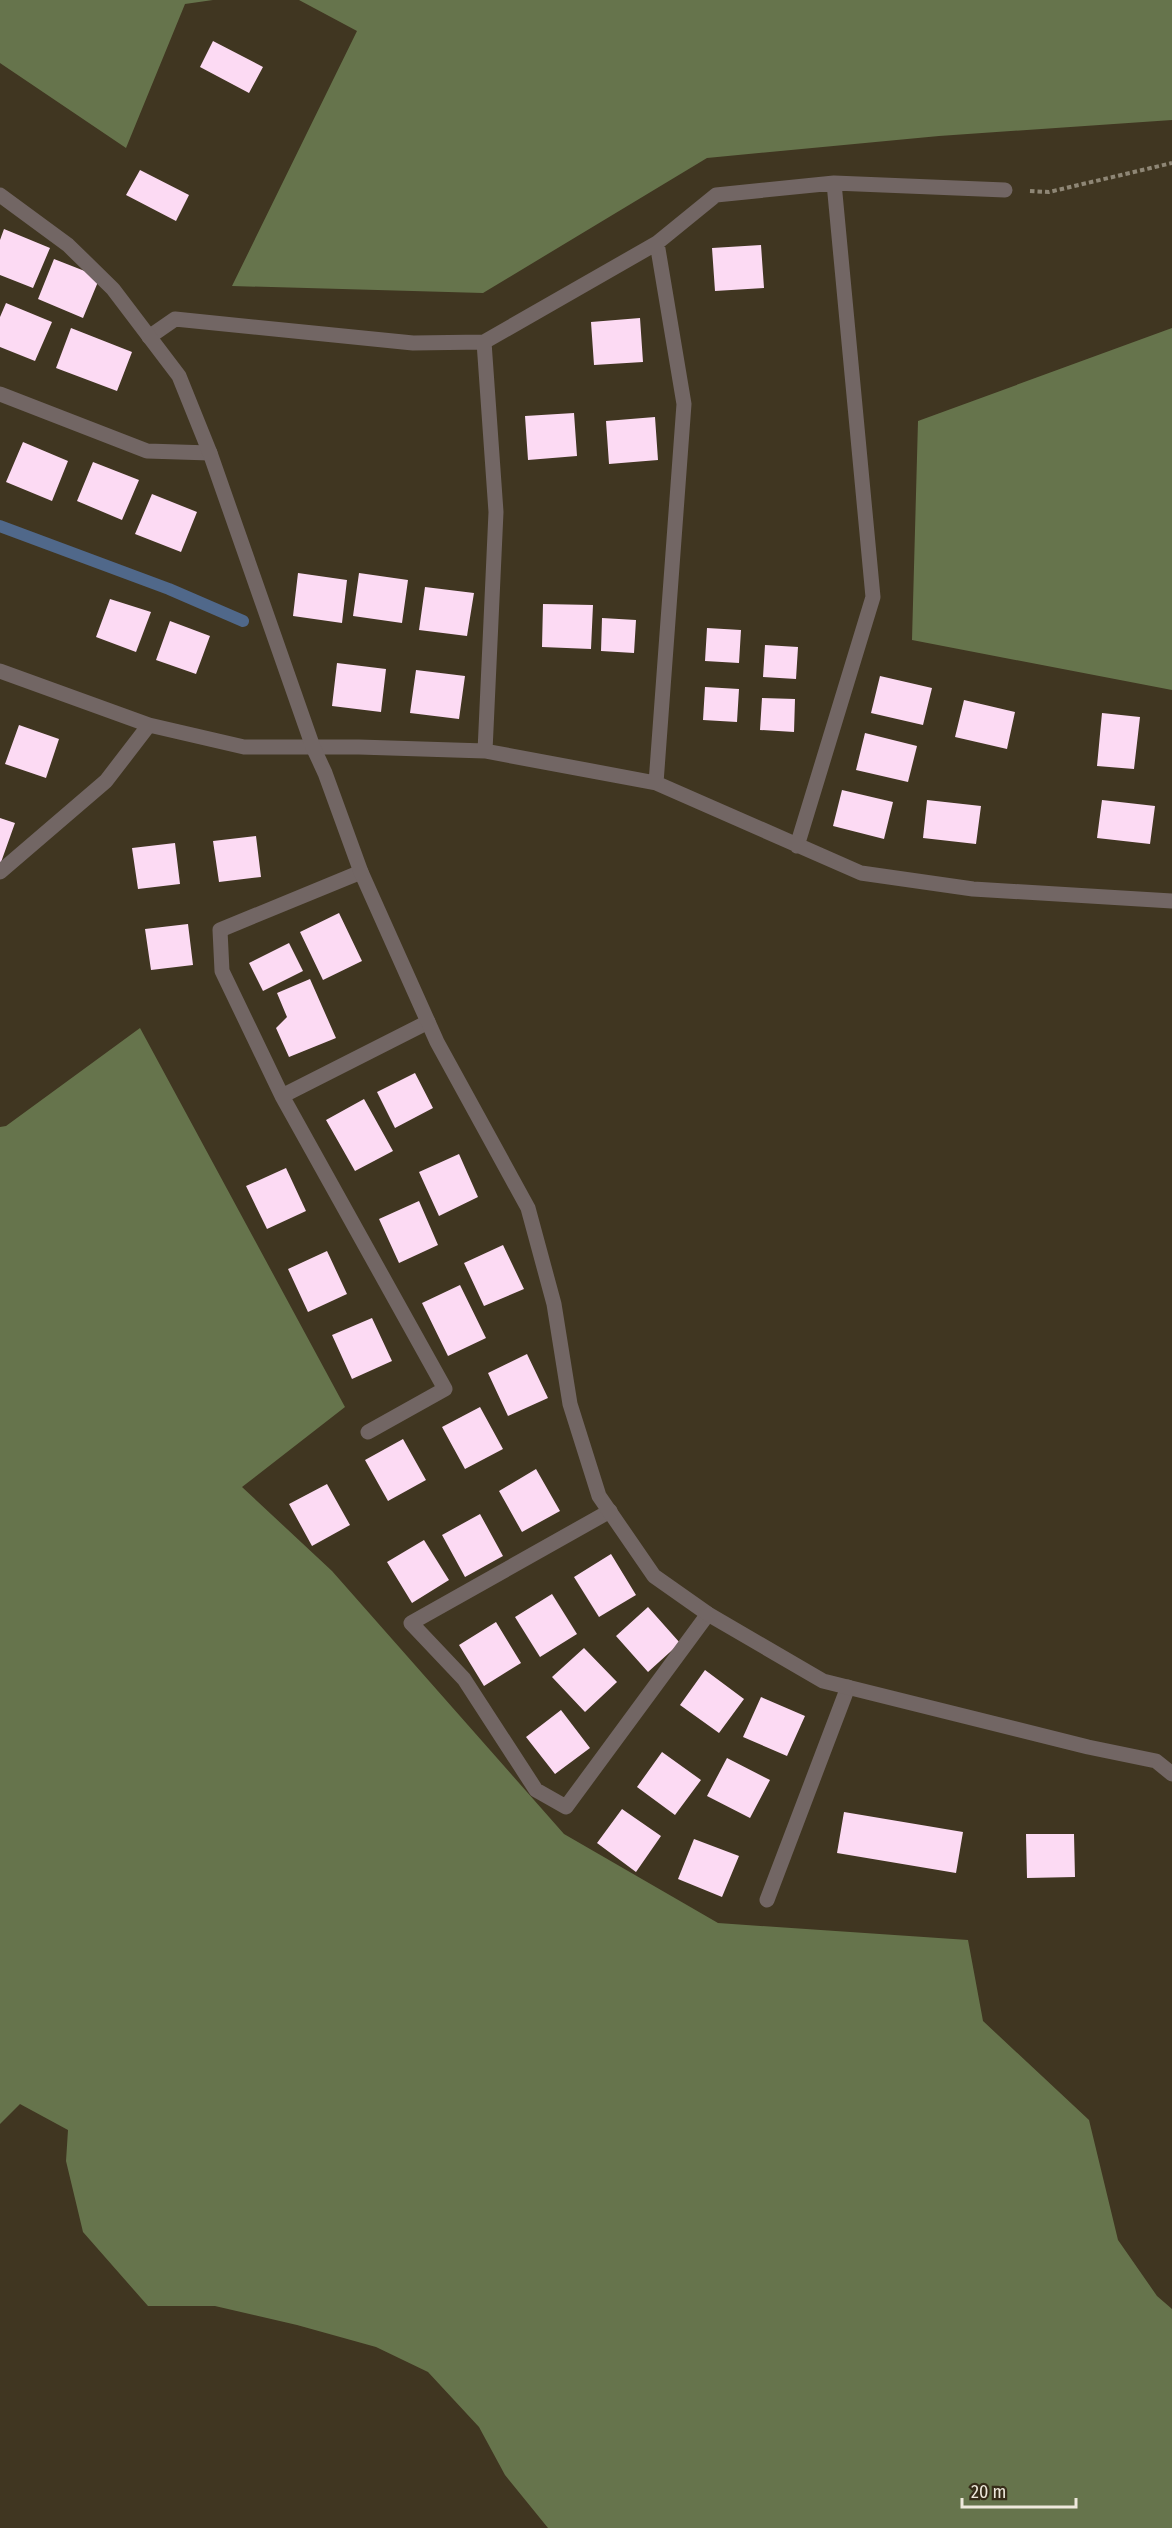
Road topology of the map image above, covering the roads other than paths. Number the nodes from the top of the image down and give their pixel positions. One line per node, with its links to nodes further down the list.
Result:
1 (834, 183): 2 (street); 4 (street); 14 (street)
2 (1005, 190)
3 (0, 195): 5 (street)
4 (657, 243): 6 (street); 13 (street)
5 (149, 337): 6 (street); 8 (street)
6 (484, 342): 12 (street)
7 (0, 394): 8 (street)
8 (210, 453): 11 (street)
9 (0, 671): 10 (street)
10 (150, 725): 11 (street); 15 (street)
11 (313, 747): 12 (street); 16 (street)
12 (485, 751): 13 (street)
13 (656, 783): 14 (street)
14 (797, 846): 17 (street)
15 (0, 872)
16 (361, 872): 18 (street); 19 (street)
17 (1172, 901)
18 (428, 1022): 19 (street); 21 (street)
19 (282, 1096): 20 (street)
20 (368, 1432)
21 (609, 1511): 22 (street); 22 (street)
22 (708, 1614): 23 (street)
23 (848, 1687): 24 (street); 25 (street)
24 (1172, 1774)
25 (767, 1900)

